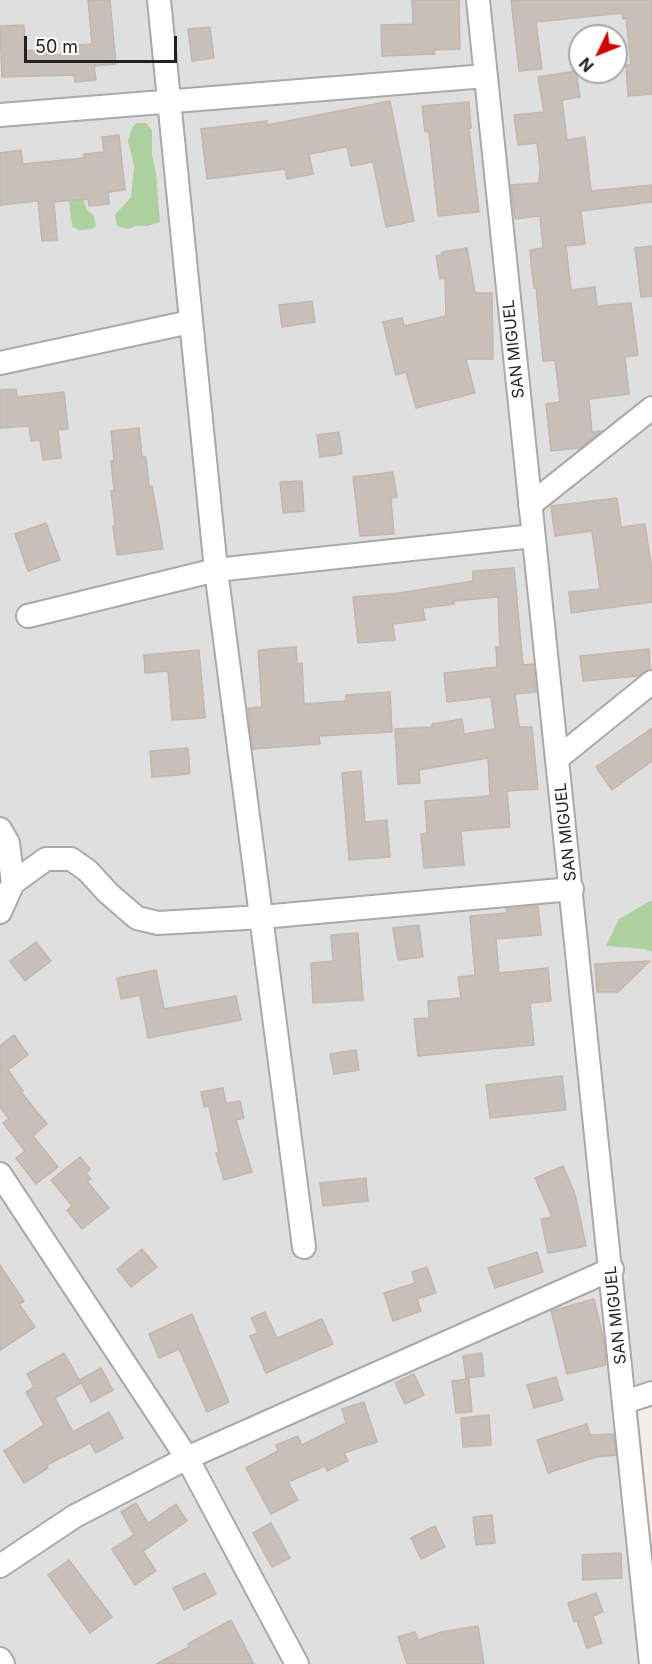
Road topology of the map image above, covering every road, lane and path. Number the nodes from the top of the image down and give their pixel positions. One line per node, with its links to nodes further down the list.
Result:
1 (159, 0): 4 (street)
2 (478, 0): 3 (street, SAN MIGUEL)
3 (486, 76): 4 (street); 9 (street, SAN MIGUEL)
4 (170, 103): 5 (street); 6 (street)
5 (0, 115)
6 (190, 322): 7 (street); 11 (street)
7 (0, 363)
8 (652, 408): 9 (street)
9 (530, 505): 10 (street, SAN MIGUEL)
10 (533, 536): 11 (street); 14 (street, SAN MIGUEL)
11 (216, 570): 12 (street); 19 (street)
12 (28, 616)
13 (652, 682): 14 (street)
14 (558, 758): 17 (street, SAN MIGUEL)
15 (0, 829): 16 (street)
16 (14, 883): 18 (street); 19 (street)
17 (572, 889): 19 (street); 22 (street, SAN MIGUEL)
18 (0, 912)
19 (262, 918): 21 (street)
20 (0, 1174): 25 (street)
21 (304, 1247)
22 (612, 1269): 24 (street, SAN MIGUEL); 25 (street)
23 (652, 1394): 24 (street)
24 (625, 1402): 30 (street, SAN MIGUEL)
25 (187, 1458): 26 (street); 29 (street)
26 (0, 1566)
27 (0, 1659): 28 (street)
28 (3, 1664)
29 (297, 1664)
30 (651, 1664)

